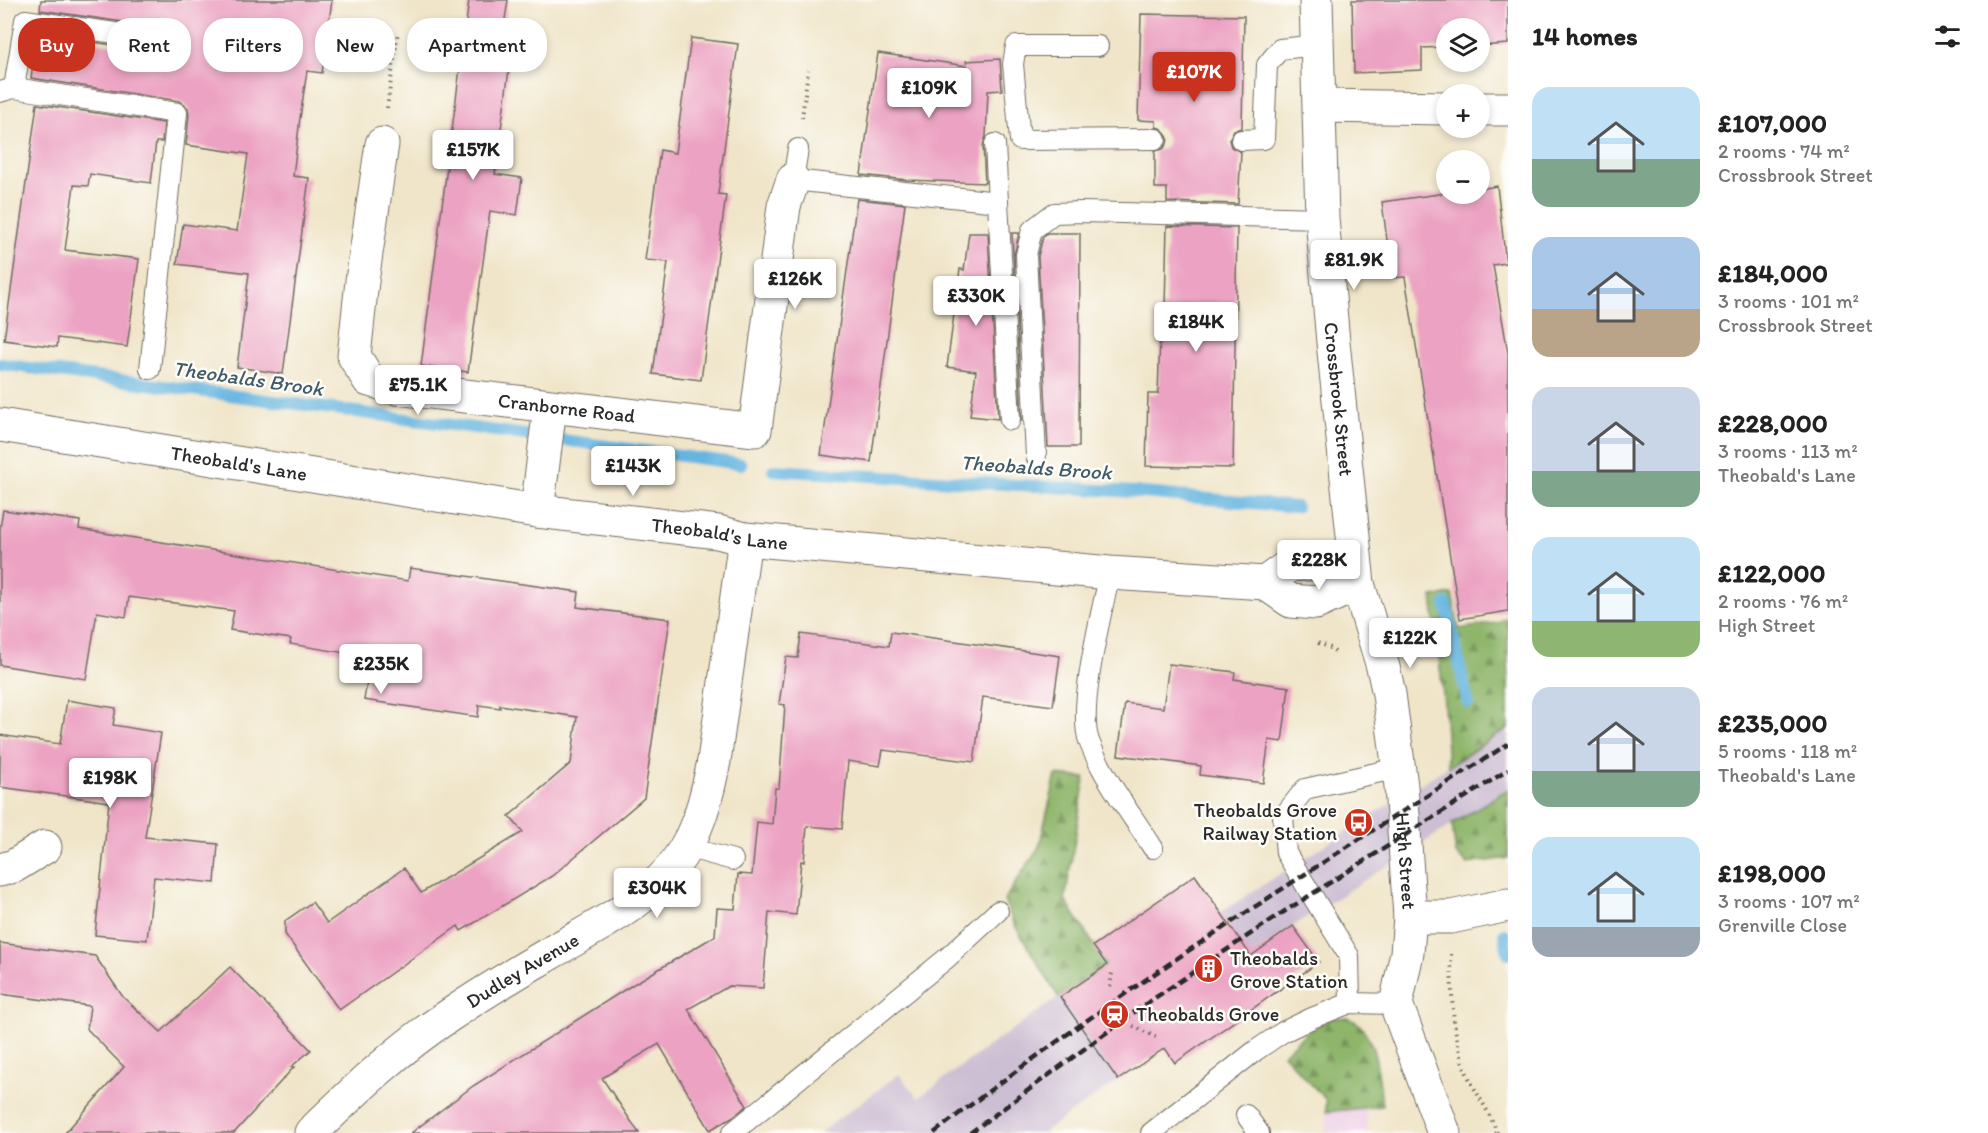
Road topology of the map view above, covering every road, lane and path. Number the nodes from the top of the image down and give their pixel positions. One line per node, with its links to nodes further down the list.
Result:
1 (1316, 0): 4 (street, Crossbrook Street)
2 (398, 31): 14 (path)
3 (107, 32): 7 (lane)
4 (1318, 45): 8 (street, Crossbrook Street); 13 (lane)
5 (1098, 46): 12 (lane)
6 (808, 70): 16 (path)
7 (7, 90): 19 (lane)
8 (1320, 106): 9 (street); 18 (street, Crossbrook Street)
9 (1436, 108)
10 (1490, 109): 11 (street)
11 (1508, 109)
12 (1155, 139)
13 (1241, 140)
14 (381, 144): 20 (street, Cranborne Road)
15 (996, 144): 17 (lane)
16 (796, 164): 17 (lane); 20 (street, Cranborne Road)
17 (998, 202): 21 (lane)
18 (1322, 218): 23 (lane); 27 (street, Crossbrook Street)
19 (150, 369)
20 (549, 416): 24 (street)
21 (1010, 420)
22 (0, 425): 24 (street, Theobald's Lane)
23 (1036, 456)
24 (537, 511): 25 (street, Theobald's Lane)
25 (745, 538): 26 (street, Theobald's Lane); 32 (street, Dudley Avenue)
26 (1110, 573): 27 (street, Theobald's Lane); 33 (lane)
27 (1358, 584): 30 (street, High Street)
28 (1312, 640): 29 (path)
29 (1343, 661)
30 (1398, 768): 38 (street, High Street); 42 (lane)
31 (45, 847): 35 (street)
32 (686, 847): 34 (lane); 47 (street, Dudley Avenue)
33 (1153, 848)
34 (733, 860)
35 (0, 870)
36 (1508, 904): 38 (street)
37 (998, 911): 48 (lane)
38 (1410, 917): 43 (street, High Street)
39 (1451, 942): 52 (path)
40 (1112, 973): 41 (path)
41 (1110, 987)
42 (1350, 1003): 43 (lane); 49 (lane)
43 (1396, 1004): 51 (street)
44 (1133, 1026): 45 (path)
45 (1158, 1038)
46 (1246, 1115): 50 (lane)
47 (311, 1133)
48 (732, 1133)
49 (1151, 1133)
50 (1259, 1133)
51 (1444, 1133)
52 (1497, 1133)

